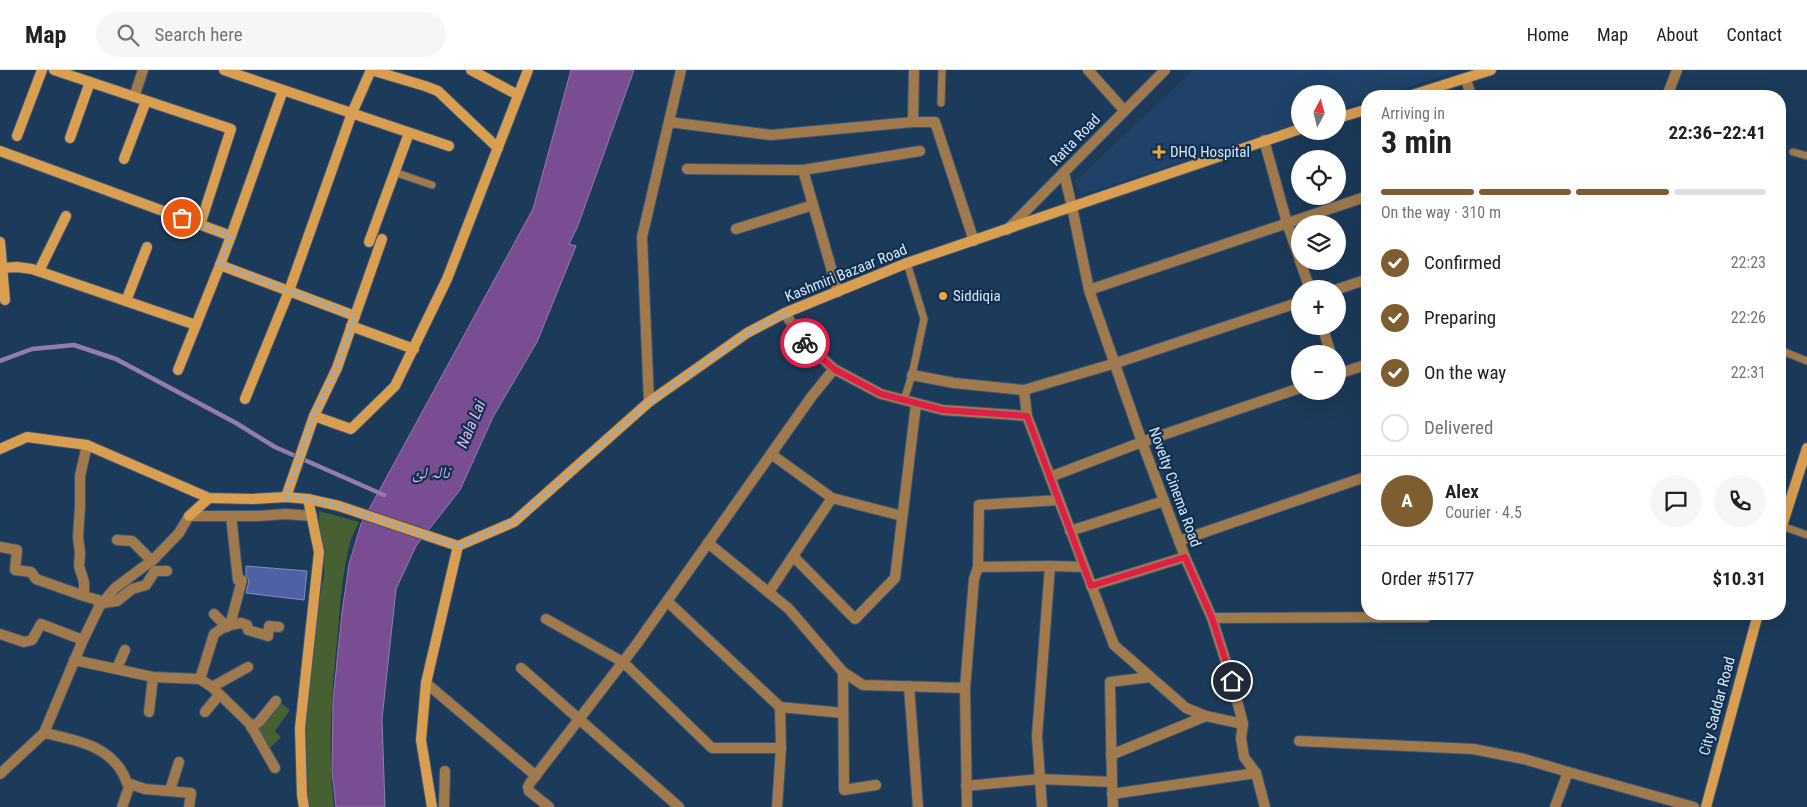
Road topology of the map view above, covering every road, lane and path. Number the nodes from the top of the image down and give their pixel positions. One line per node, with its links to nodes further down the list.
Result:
1 (42, 70): 33 (street)
2 (54, 70): 16 (street)
3 (143, 70): 22 (street)
4 (224, 70): 17 (street)
5 (371, 70): 27 (street); 37 (street)
6 (471, 70): 21 (street)
7 (528, 70): 21 (street)
8 (681, 70): 29 (street)
9 (914, 70): 30 (street)
10 (942, 70): 24 (lane)
11 (1088, 70): 25 (street)
12 (1165, 70): 25 (street, Ratta Road)
13 (1491, 70): 15 (street)
14 (1677, 70): 20 (street)
15 (1466, 79): 18 (street); 19 (street)
16 (90, 82): 22 (street); 34 (street)
17 (283, 90): 27 (street); 57 (street)
18 (1429, 90)
19 (1469, 90)
20 (1669, 90)
21 (518, 95): 37 (street)
22 (134, 97): 23 (street)
23 (146, 101): 42 (street); 53 (street)
24 (941, 103)
25 (1124, 110): 46 (street, Ratta Road)
26 (1361, 111): 28 (street)
27 (352, 113): 32 (street); 70 (street)
28 (1346, 116)
29 (669, 122): 30 (street); 91 (street)
30 (913, 122): 59 (street)
31 (1291, 132): 35 (street, Kashmiri Bazaar Road)
32 (409, 133): 36 (street); 45 (street)
33 (17, 136)
34 (70, 138)
35 (1264, 140): 50 (street, Kashmiri Bazaar Road); 52 (street)
36 (450, 146)
37 (498, 148): 78 (street)
38 (0, 151): 53 (street)
39 (920, 151): 44 (street)
40 (1793, 152): 41 (lane)
41 (1807, 156)
42 (124, 159)
43 (687, 169): 44 (street)
44 (804, 170): 49 (street)
45 (394, 172): 47 (lane); 61 (street)
46 (1064, 174): 50 (street, Novelty Cinema Road); 55 (street, Ratta Road)
47 (432, 185)
48 (1361, 198): 52 (street)
49 (813, 205): 54 (street); 71 (street)
50 (1072, 207): 55 (street, Kashmiri Bazaar Road); 69 (street, Novelty Cinema Road)
51 (66, 216): 66 (street)
52 (1287, 223): 56 (street); 69 (street)
53 (200, 225): 57 (street)
54 (736, 229)
55 (1007, 231): 59 (street, Kashmiri Bazaar Road)
56 (1291, 235)
57 (231, 236): 64 (street)
58 (382, 240): 76 (street)
59 (974, 241): 63 (street, Kashmiri Bazaar Road)
60 (0, 242): 65 (street)
61 (369, 242)
62 (147, 247): 73 (street)
63 (907, 263): 71 (street, Kashmiri Bazaar Road); 86 (lane)
64 (220, 264): 70 (street); 77 (street)
65 (2, 268): 66 (street); 72 (street)
66 (39, 271): 73 (street)
67 (1361, 282): 68 (street)
68 (1346, 287)
69 (1089, 290): 81 (street, Novelty Cinema Road)
70 (289, 291): 76 (street); 89 (street)
71 (838, 292): 75 (street, Kashmiri Bazaar Road)
72 (5, 300)
73 (126, 301): 77 (street)
74 (1291, 305): 81 (street)
75 (785, 313): 83 (street); 91 (street, Kashmiri Bazaar Road)
76 (353, 321): 78 (street); 93 (street)
77 (196, 325): 84 (street)
78 (414, 349): 93 (street)
79 (1786, 352): 80 (lane)
80 (1807, 360)
81 (1116, 363): 87 (street); 95 (street, Novelty Cinema Road)
82 (1361, 366): 85 (street)
83 (834, 369): 90 (street); 99 (street)
84 (178, 370)
85 (1346, 371)
86 (912, 375): 87 (street); 90 (lane)
87 (1024, 390): 94 (street)
88 (1291, 391): 95 (street)
89 (245, 399)
90 (904, 400): 92 (street)
91 (649, 402): 119 (street, Kashmiri Bazaar Road)
92 (916, 404): 94 (street); 112 (street)
93 (314, 416): 102 (street)
94 (1027, 416): 100 (street)
95 (1142, 442): 100 (street); 107 (street, Novelty Cinema Road)
96 (87, 445): 98 (street); 103 (street); 130 (street)
97 (1807, 448): 108 (street)
98 (0, 449)
99 (771, 454): 104 (street); 118 (street)
100 (1050, 477): 106 (street)
101 (1361, 478): 117 (street)
102 (286, 497): 103 (street); 105 (street)
103 (209, 498): 109 (street)
104 (832, 498): 112 (street); 121 (street)
105 (308, 499): 111 (street); 119 (street)
106 (1059, 500): 113 (street); 125 (street)
107 (1164, 501): 113 (street); 117 (street, Novelty Cinema Road)
108 (1786, 513)
109 (189, 516): 110 (street); 123 (street)
110 (231, 516): 111 (street); 138 (street)
111 (312, 516): 186 (street)
112 (902, 516): 121 (street)
113 (1070, 530): 126 (street)
114 (1786, 530): 115 (lane)
115 (1807, 535)
116 (117, 540): 123 (street)
117 (1179, 541): 122 (street, Novelty Cinema Road)
118 (708, 543): 129 (street); 131 (street)
119 (458, 546): 152 (street)
120 (0, 547): 130 (street)
121 (793, 556): 129 (street)
122 (1185, 557): 128 (street); 135 (street, Novelty Cinema Road)
123 (152, 561): 132 (street)
124 (1050, 566): 125 (street); 126 (street); 177 (street)
125 (978, 567): 154 (street)
126 (1084, 567): 128 (street)
127 (167, 571): 132 (street)
128 (1091, 586): 150 (street)
129 (769, 592): 148 (street)
130 (84, 596): 132 (street)
131 (667, 601): 144 (street); 157 (street)
132 (101, 605): 141 (street)
133 (214, 614): 138 (street)
134 (1361, 617): 135 (street)
135 (1212, 618): 163 (street, Novelty Cinema Road)
136 (546, 619): 144 (street)
137 (1756, 620): 199 (street, City Saddar Road)
138 (228, 626): 139 (street); 151 (street)
139 (279, 627)
140 (0, 634): 141 (street)
141 (83, 640): 143 (street)
142 (125, 650): 146 (street)
143 (74, 660): 146 (street); 165 (street)
144 (623, 662): 162 (street); 168 (street)
145 (248, 667): 155 (street)
146 (117, 668): 149 (street)
147 (521, 668): 162 (street)
148 (843, 672): 153 (street); 160 (street)
149 (153, 677): 151 (street); 158 (street)
150 (1150, 677): 161 (street); 169 (street)
151 (200, 679): 155 (street)
152 (426, 683): 176 (street); 187 (street)
153 (909, 686): 154 (street); 192 (street)
154 (965, 688): 181 (street)
155 (216, 691): 159 (street); 164 (street)
156 (276, 701): 164 (street)
157 (780, 707): 160 (street); 168 (street)
158 (149, 712)
159 (205, 712)
160 (843, 713): 180 (street)
161 (1206, 716): 163 (street); 169 (street)
162 (579, 719): 176 (street); 190 (street)
163 (1243, 724): 174 (street, Novelty Cinema Road)
164 (253, 729): 167 (street); 171 (street)
165 (44, 733): 175 (street); 179 (street)
166 (1299, 741): 173 (street)
167 (250, 742)
168 (781, 748): 191 (street)
169 (1111, 755): 178 (street)
170 (179, 762): 182 (street)
171 (275, 768)
172 (445, 771): 188 (street)
173 (1568, 772): 197 (street); 198 (street)
174 (1256, 773): 183 (street); 196 (street, Novelty Cinema Road)
175 (0, 774)
176 (536, 776): 189 (street)
177 (1040, 779): 178 (street); 181 (street); 194 (street)
178 (1112, 782): 183 (street)
179 (130, 784): 182 (street); 184 (street)
180 (876, 786)
181 (966, 786): 193 (street)
182 (170, 790): 185 (street)
183 (1112, 794): 195 (street)
184 (122, 807)
185 (189, 807)
186 (304, 807)
187 (432, 807)
188 (444, 807)
189 (549, 807)
190 (680, 807)
191 (777, 807)
192 (918, 807)
193 (967, 807)
194 (1042, 807)
195 (1113, 807)
196 (1265, 807)
197 (1555, 807)
198 (1694, 807)
199 (1706, 807)

